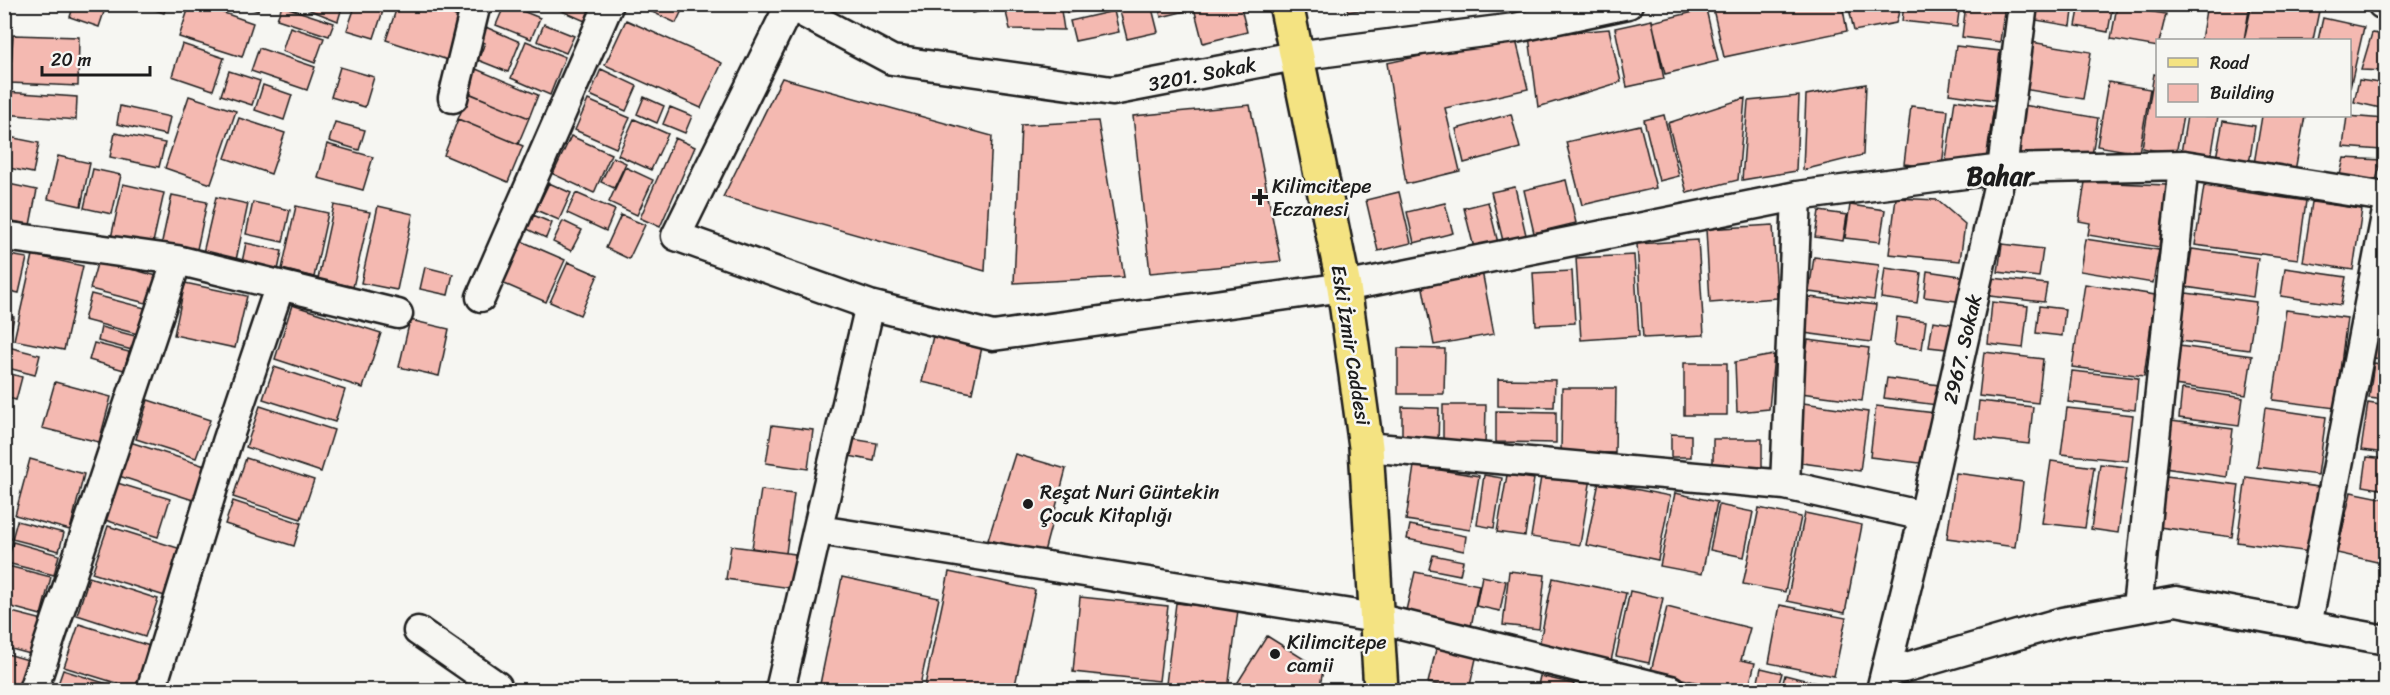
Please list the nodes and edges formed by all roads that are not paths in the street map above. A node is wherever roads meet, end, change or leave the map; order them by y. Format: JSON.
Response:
{"nodes":[{"id":1,"x":609,"y":4,"type":"edge"},
{"id":2,"x":1286,"y":4,"type":"edge"},
{"id":3,"x":1628,"y":4,"type":"edge"},
{"id":4,"x":2023,"y":4,"type":"edge"},
{"id":5,"x":788,"y":6,"type":"edge"},
{"id":6,"x":466,"y":10,"type":"edge"},
{"id":7,"x":1295,"y":56,"type":"junction"},
{"id":8,"x":453,"y":98,"type":"dead end"},
{"id":9,"x":2184,"y":165,"type":"junction"},
{"id":10,"x":2002,"y":168,"type":"junction"},
{"id":11,"x":1797,"y":196,"type":"junction"},
{"id":12,"x":2385,"y":197,"type":"edge"},
{"id":13,"x":2385,"y":216,"type":"edge"},
{"id":14,"x":4,"y":236,"type":"edge"},
{"id":15,"x":177,"y":260,"type":"junction"},
{"id":16,"x":279,"y":285,"type":"junction"},
{"id":17,"x":1344,"y":287,"type":"junction"},
{"id":18,"x":482,"y":297,"type":"dead end"},
{"id":19,"x":870,"y":305,"type":"junction"},
{"id":20,"x":398,"y":314,"type":"dead end"},
{"id":21,"x":1366,"y":447,"type":"junction"},
{"id":22,"x":1785,"y":485,"type":"junction"},
{"id":23,"x":1924,"y":516,"type":"junction"},
{"id":24,"x":819,"y":530,"type":"junction"},
{"id":25,"x":2138,"y":608,"type":"junction"},
{"id":26,"x":1376,"y":618,"type":"junction"},
{"id":27,"x":2307,"y":626,"type":"junction"},
{"id":28,"x":417,"y":631,"type":"dead end"},
{"id":29,"x":2385,"y":640,"type":"edge"},
{"id":30,"x":1883,"y":682,"type":"edge"},
{"id":31,"x":33,"y":690,"type":"edge"},
{"id":32,"x":151,"y":690,"type":"edge"},
{"id":33,"x":497,"y":690,"type":"edge"},
{"id":34,"x":780,"y":690,"type":"edge"},
{"id":35,"x":1380,"y":690,"type":"edge"},
{"id":36,"x":1671,"y":690,"type":"edge"}],
"edges":[{"from":1,"to":18,"type":"street"},
{"from":2,"to":7,"type":"main road","name":"Eski İzmir Caddesi"},
{"from":3,"to":7,"type":"street","name":"3201. Sokak"},
{"from":4,"to":10,"type":"street","name":"2967. Sokak"},
{"from":5,"to":7,"type":"street","name":"3201. Sokak"},
{"from":5,"to":19,"type":"street"},
{"from":6,"to":8,"type":"street"},
{"from":7,"to":17,"type":"main road","name":"Eski İzmir Caddesi"},
{"from":9,"to":10,"type":"street"},
{"from":9,"to":12,"type":"street"},
{"from":9,"to":25,"type":"street"},
{"from":10,"to":11,"type":"street"},
{"from":10,"to":23,"type":"street","name":"2967. Sokak"},
{"from":11,"to":17,"type":"street"},
{"from":11,"to":22,"type":"street"},
{"from":13,"to":27,"type":"street"},
{"from":14,"to":15,"type":"street"},
{"from":15,"to":16,"type":"street"},
{"from":15,"to":31,"type":"street"},
{"from":16,"to":20,"type":"street"},
{"from":16,"to":32,"type":"street"},
{"from":17,"to":19,"type":"street"},
{"from":17,"to":21,"type":"main road","name":"Eski İzmir Caddesi"},
{"from":19,"to":24,"type":"street"},
{"from":21,"to":22,"type":"street"},
{"from":21,"to":26,"type":"main road","name":"Eski İzmir Caddesi"},
{"from":22,"to":23,"type":"street"},
{"from":23,"to":30,"type":"street","name":"2967. Sokak"},
{"from":24,"to":26,"type":"street"},
{"from":24,"to":34,"type":"street"},
{"from":25,"to":27,"type":"street"},
{"from":25,"to":30,"type":"street"},
{"from":26,"to":35,"type":"main road","name":"Eski İzmir Caddesi"},
{"from":26,"to":36,"type":"street"},
{"from":27,"to":29,"type":"street"},
{"from":28,"to":33,"type":"street"}]}
